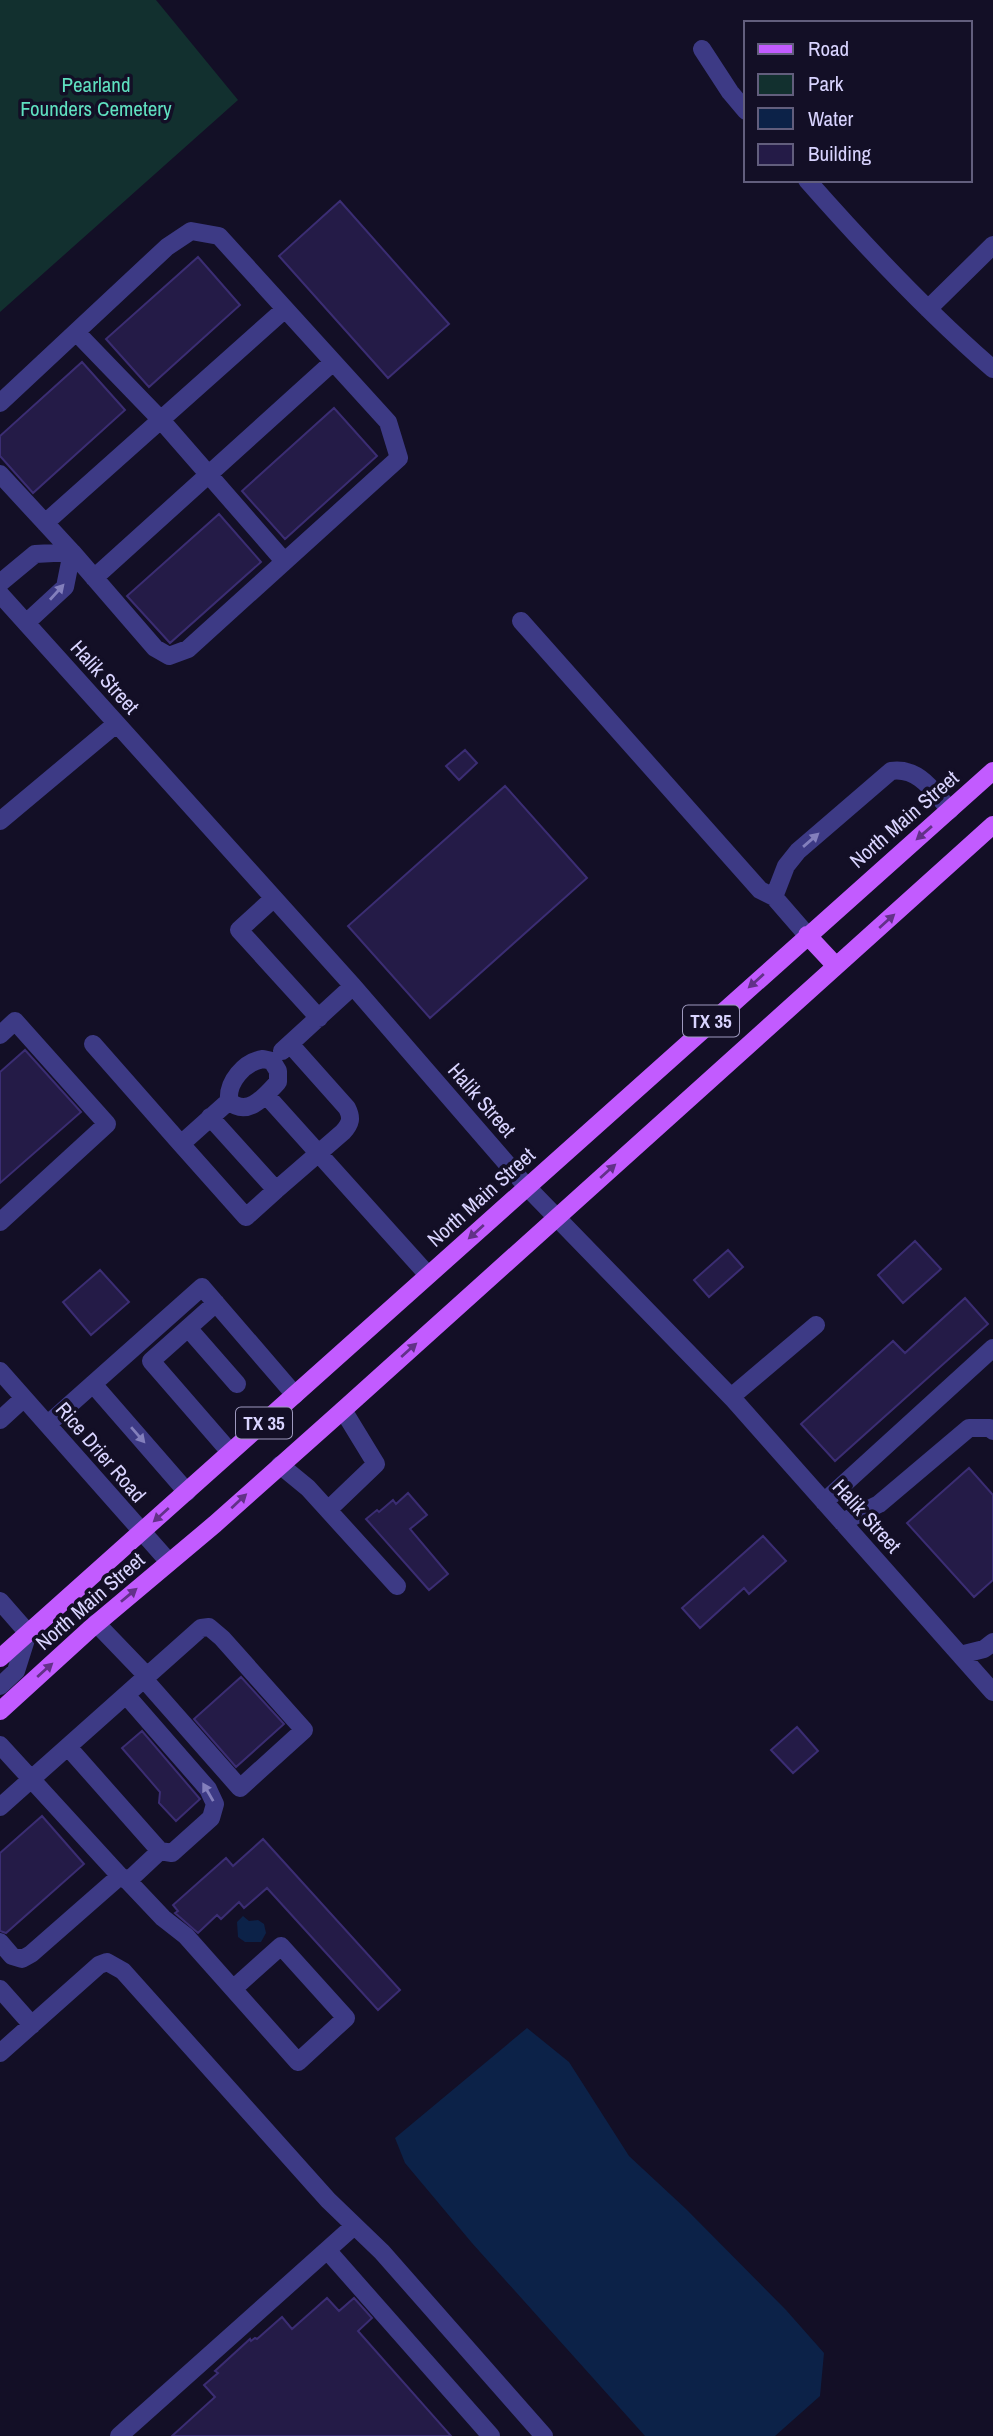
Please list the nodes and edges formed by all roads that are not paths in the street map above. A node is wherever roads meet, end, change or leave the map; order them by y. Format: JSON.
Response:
{"nodes":[{"id":1,"x":702,"y":49,"type":"dead end"},
{"id":2,"x":744,"y":109,"type":"edge"},
{"id":3,"x":809,"y":182,"type":"edge"},
{"id":4,"x":993,"y":245,"type":"edge"},
{"id":5,"x":285,"y":309,"type":"junction"},
{"id":6,"x":928,"y":309,"type":"junction"},
{"id":7,"x":76,"y":332,"type":"junction"},
{"id":8,"x":333,"y":362,"type":"junction"},
{"id":9,"x":993,"y":369,"type":"edge"},
{"id":10,"x":0,"y":402,"type":"edge"},
{"id":11,"x":160,"y":420,"type":"junction"},
{"id":12,"x":0,"y":474,"type":"edge"},
{"id":13,"x":209,"y":475,"type":"junction"},
{"id":14,"x":45,"y":523,"type":"junction"},
{"id":15,"x":72,"y":552,"type":"junction"},
{"id":16,"x":284,"y":561,"type":"junction"},
{"id":17,"x":94,"y":578,"type":"junction"},
{"id":18,"x":0,"y":583,"type":"edge"},
{"id":19,"x":0,"y":594,"type":"edge"},
{"id":20,"x":521,"y":621,"type":"dead end"},
{"id":21,"x":26,"y":623,"type":"junction"},
{"id":22,"x":116,"y":724,"type":"junction"},
{"id":23,"x":993,"y":771,"type":"edge"},
{"id":24,"x":950,"y":810,"type":"junction"},
{"id":25,"x":0,"y":821,"type":"edge"},
{"id":26,"x":993,"y":825,"type":"edge"},
{"id":27,"x":774,"y":897,"type":"junction"},
{"id":28,"x":274,"y":898,"type":"junction"},
{"id":29,"x":807,"y":935,"type":"junction"},
{"id":30,"x":836,"y":966,"type":"junction"},
{"id":31,"x":353,"y":986,"type":"junction"},
{"id":32,"x":319,"y":1018,"type":"junction"},
{"id":33,"x":0,"y":1035,"type":"edge"},
{"id":34,"x":93,"y":1044,"type":"dead end"},
{"id":35,"x":290,"y":1044,"type":"junction"},
{"id":36,"x":272,"y":1061,"type":"junction"},
{"id":37,"x":266,"y":1095,"type":"junction"},
{"id":38,"x":229,"y":1101,"type":"junction"},
{"id":39,"x":210,"y":1117,"type":"junction"},
{"id":40,"x":181,"y":1144,"type":"junction"},
{"id":41,"x":319,"y":1153,"type":"junction"},
{"id":42,"x":527,"y":1187,"type":"junction"},
{"id":43,"x":276,"y":1190,"type":"junction"},
{"id":44,"x":557,"y":1217,"type":"junction"},
{"id":45,"x":0,"y":1222,"type":"edge"},
{"id":46,"x":428,"y":1275,"type":"junction"},
{"id":47,"x":216,"y":1303,"type":"junction"},
{"id":48,"x":816,"y":1325,"type":"dead end"},
{"id":49,"x":188,"y":1328,"type":"junction"},
{"id":50,"x":993,"y":1348,"type":"edge"},
{"id":51,"x":0,"y":1371,"type":"edge"},
{"id":52,"x":93,"y":1384,"type":"junction"},
{"id":53,"x":237,"y":1384,"type":"dead end"},
{"id":54,"x":295,"y":1395,"type":"junction"},
{"id":55,"x":731,"y":1397,"type":"junction"},
{"id":56,"x":24,"y":1398,"type":"junction"},
{"id":57,"x":343,"y":1410,"type":"junction"},
{"id":58,"x":0,"y":1420,"type":"edge"},
{"id":59,"x":48,"y":1424,"type":"junction"},
{"id":60,"x":993,"y":1431,"type":"edge"},
{"id":61,"x":230,"y":1452,"type":"junction"},
{"id":62,"x":280,"y":1465,"type":"junction"},
{"id":63,"x":187,"y":1492,"type":"junction"},
{"id":64,"x":824,"y":1502,"type":"junction"},
{"id":65,"x":328,"y":1510,"type":"junction"},
{"id":66,"x":842,"y":1522,"type":"junction"},
{"id":67,"x":142,"y":1532,"type":"junction"},
{"id":68,"x":169,"y":1562,"type":"junction"},
{"id":69,"x":397,"y":1586,"type":"dead end"},
{"id":70,"x":0,"y":1601,"type":"edge"},
{"id":71,"x":96,"y":1623,"type":"junction"},
{"id":72,"x":28,"y":1633,"type":"junction"},
{"id":73,"x":993,"y":1642,"type":"edge"},
{"id":74,"x":960,"y":1655,"type":"junction"},
{"id":75,"x":0,"y":1658,"type":"edge"},
{"id":76,"x":145,"y":1678,"type":"junction"},
{"id":77,"x":0,"y":1686,"type":"edge"},
{"id":78,"x":993,"y":1692,"type":"edge"},
{"id":79,"x":126,"y":1695,"type":"junction"},
{"id":80,"x":0,"y":1711,"type":"edge"},
{"id":81,"x":0,"y":1745,"type":"edge"},
{"id":82,"x":68,"y":1747,"type":"junction"},
{"id":83,"x":33,"y":1778,"type":"junction"},
{"id":84,"x":0,"y":1807,"type":"edge"},
{"id":85,"x":160,"y":1851,"type":"junction"},
{"id":86,"x":124,"y":1879,"type":"junction"},
{"id":87,"x":0,"y":1942,"type":"edge"},
{"id":88,"x":233,"y":1989,"type":"junction"},
{"id":89,"x":0,"y":1990,"type":"edge"},
{"id":90,"x":32,"y":2025,"type":"junction"},
{"id":91,"x":0,"y":2053,"type":"edge"},
{"id":92,"x":354,"y":2226,"type":"junction"},
{"id":93,"x":327,"y":2250,"type":"junction"},
{"id":94,"x":119,"y":2436,"type":"edge"},
{"id":95,"x":492,"y":2436,"type":"edge"},
{"id":96,"x":544,"y":2436,"type":"edge"}],
"edges":[{"from":1,"to":2,"type":"street"},
{"from":3,"to":6,"type":"street"},
{"from":4,"to":6,"type":"street"},
{"from":5,"to":7,"type":"street"},
{"from":5,"to":8,"type":"street"},
{"from":5,"to":11,"type":"street"},
{"from":6,"to":9,"type":"street"},
{"from":7,"to":10,"type":"street"},
{"from":7,"to":11,"type":"street"},
{"from":8,"to":13,"type":"street"},
{"from":8,"to":16,"type":"street"},
{"from":11,"to":13,"type":"street"},
{"from":11,"to":14,"type":"street"},
{"from":12,"to":14,"type":"street"},
{"from":13,"to":16,"type":"street"},
{"from":13,"to":17,"type":"street"},
{"from":14,"to":15,"type":"street"},
{"from":15,"to":17,"type":"street"},
{"from":15,"to":18,"type":"street"},
{"from":21,"to":15,"type":"street","one_way":true},
{"from":16,"to":17,"type":"street"},
{"from":19,"to":21,"type":"street","name":"Halik Street"},
{"from":20,"to":27,"type":"street"},
{"from":21,"to":22,"type":"street","name":"Halik Street"},
{"from":22,"to":25,"type":"street"},
{"from":22,"to":28,"type":"street","name":"Halik Street"},
{"from":23,"to":24,"type":"main road","name":"North Main Street","number":"TX 35"},
{"from":27,"to":24,"type":"street","one_way":true},
{"from":24,"to":29,"type":"main road","name":"North Main Street","number":"TX 35","one_way":true},
{"from":30,"to":26,"type":"main road","name":"North Main Street","number":"TX 35","one_way":true},
{"from":27,"to":29,"type":"street"},
{"from":28,"to":31,"type":"street","name":"Halik Street"},
{"from":28,"to":32,"type":"street"},
{"from":29,"to":30,"type":"main road"},
{"from":29,"to":42,"type":"main road","name":"North Main Street","number":"TX 35","one_way":true},
{"from":44,"to":30,"type":"main road","name":"North Main Street","number":"TX 35","one_way":true},
{"from":31,"to":32,"type":"street"},
{"from":31,"to":42,"type":"street","name":"Halik Street"},
{"from":32,"to":35,"type":"street"},
{"from":33,"to":45,"type":"street"},
{"from":34,"to":40,"type":"street"},
{"from":35,"to":36,"type":"street"},
{"from":35,"to":41,"type":"street"},
{"from":36,"to":37,"type":"street"},
{"from":36,"to":38,"type":"street"},
{"from":37,"to":38,"type":"street"},
{"from":37,"to":41,"type":"street"},
{"from":38,"to":39,"type":"street"},
{"from":39,"to":40,"type":"street"},
{"from":39,"to":43,"type":"street"},
{"from":40,"to":43,"type":"street"},
{"from":41,"to":43,"type":"street"},
{"from":41,"to":46,"type":"street"},
{"from":42,"to":44,"type":"street","name":"Halik Street"},
{"from":42,"to":46,"type":"main road","name":"North Main Street","number":"TX 35","one_way":true},
{"from":44,"to":55,"type":"street","name":"Halik Street"},
{"from":57,"to":44,"type":"main road","name":"North Main Street","number":"TX 35","one_way":true},
{"from":46,"to":54,"type":"main road","name":"North Main Street","number":"TX 35"},
{"from":47,"to":49,"type":"street"},
{"from":47,"to":52,"type":"street"},
{"from":47,"to":54,"type":"street"},
{"from":48,"to":55,"type":"street"},
{"from":49,"to":53,"type":"street"},
{"from":49,"to":61,"type":"street"},
{"from":50,"to":64,"type":"street"},
{"from":51,"to":56,"type":"street","name":"Rice Drier Road"},
{"from":52,"to":59,"type":"street"},
{"from":52,"to":63,"type":"street","one_way":true},
{"from":54,"to":61,"type":"main road","name":"North Main Street","number":"TX 35"},
{"from":55,"to":64,"type":"street","name":"Halik Street"},
{"from":56,"to":58,"type":"street"},
{"from":56,"to":59,"type":"street","name":"Rice Drier Road"},
{"from":57,"to":62,"type":"main road","name":"North Main Street","number":"TX 35"},
{"from":57,"to":65,"type":"street"},
{"from":59,"to":67,"type":"street","name":"Rice Drier Road"},
{"from":60,"to":66,"type":"street"},
{"from":61,"to":63,"type":"main road","name":"North Main Street","number":"TX 35"},
{"from":62,"to":65,"type":"street"},
{"from":68,"to":62,"type":"main road","name":"North Main Street","number":"TX 35","one_way":true},
{"from":63,"to":67,"type":"main road","name":"North Main Street","number":"TX 35","one_way":true},
{"from":64,"to":66,"type":"street","name":"Halik Street"},
{"from":65,"to":69,"type":"street"},
{"from":66,"to":74,"type":"street","name":"Halik Street"},
{"from":67,"to":68,"type":"street","name":"Rice Drier Road"},
{"from":67,"to":72,"type":"main road","name":"North Main Street","number":"TX 35"},
{"from":71,"to":68,"type":"main road","name":"North Main Street","number":"TX 35","one_way":true},
{"from":70,"to":72,"type":"street"},
{"from":71,"to":76,"type":"street"},
{"from":80,"to":71,"type":"main road","name":"North Main Street","number":"TX 35","one_way":true},
{"from":72,"to":75,"type":"main road","name":"North Main Street","number":"TX 35"},
{"from":72,"to":77,"type":"street"},
{"from":73,"to":74,"type":"street"},
{"from":74,"to":78,"type":"street","name":"Halik Street"},
{"from":76,"to":76,"type":"street"},
{"from":76,"to":79,"type":"street"},
{"from":79,"to":82,"type":"street"},
{"from":85,"to":79,"type":"street","one_way":true},
{"from":81,"to":83,"type":"street"},
{"from":82,"to":83,"type":"street"},
{"from":82,"to":85,"type":"street"},
{"from":83,"to":84,"type":"street"},
{"from":83,"to":86,"type":"street"},
{"from":85,"to":86,"type":"street"},
{"from":86,"to":87,"type":"street"},
{"from":86,"to":88,"type":"street"},
{"from":88,"to":88,"type":"street"},
{"from":89,"to":90,"type":"street"},
{"from":90,"to":91,"type":"street"},
{"from":90,"to":92,"type":"street"},
{"from":92,"to":93,"type":"street"},
{"from":92,"to":96,"type":"street"},
{"from":93,"to":94,"type":"street"},
{"from":93,"to":95,"type":"street"}]}
